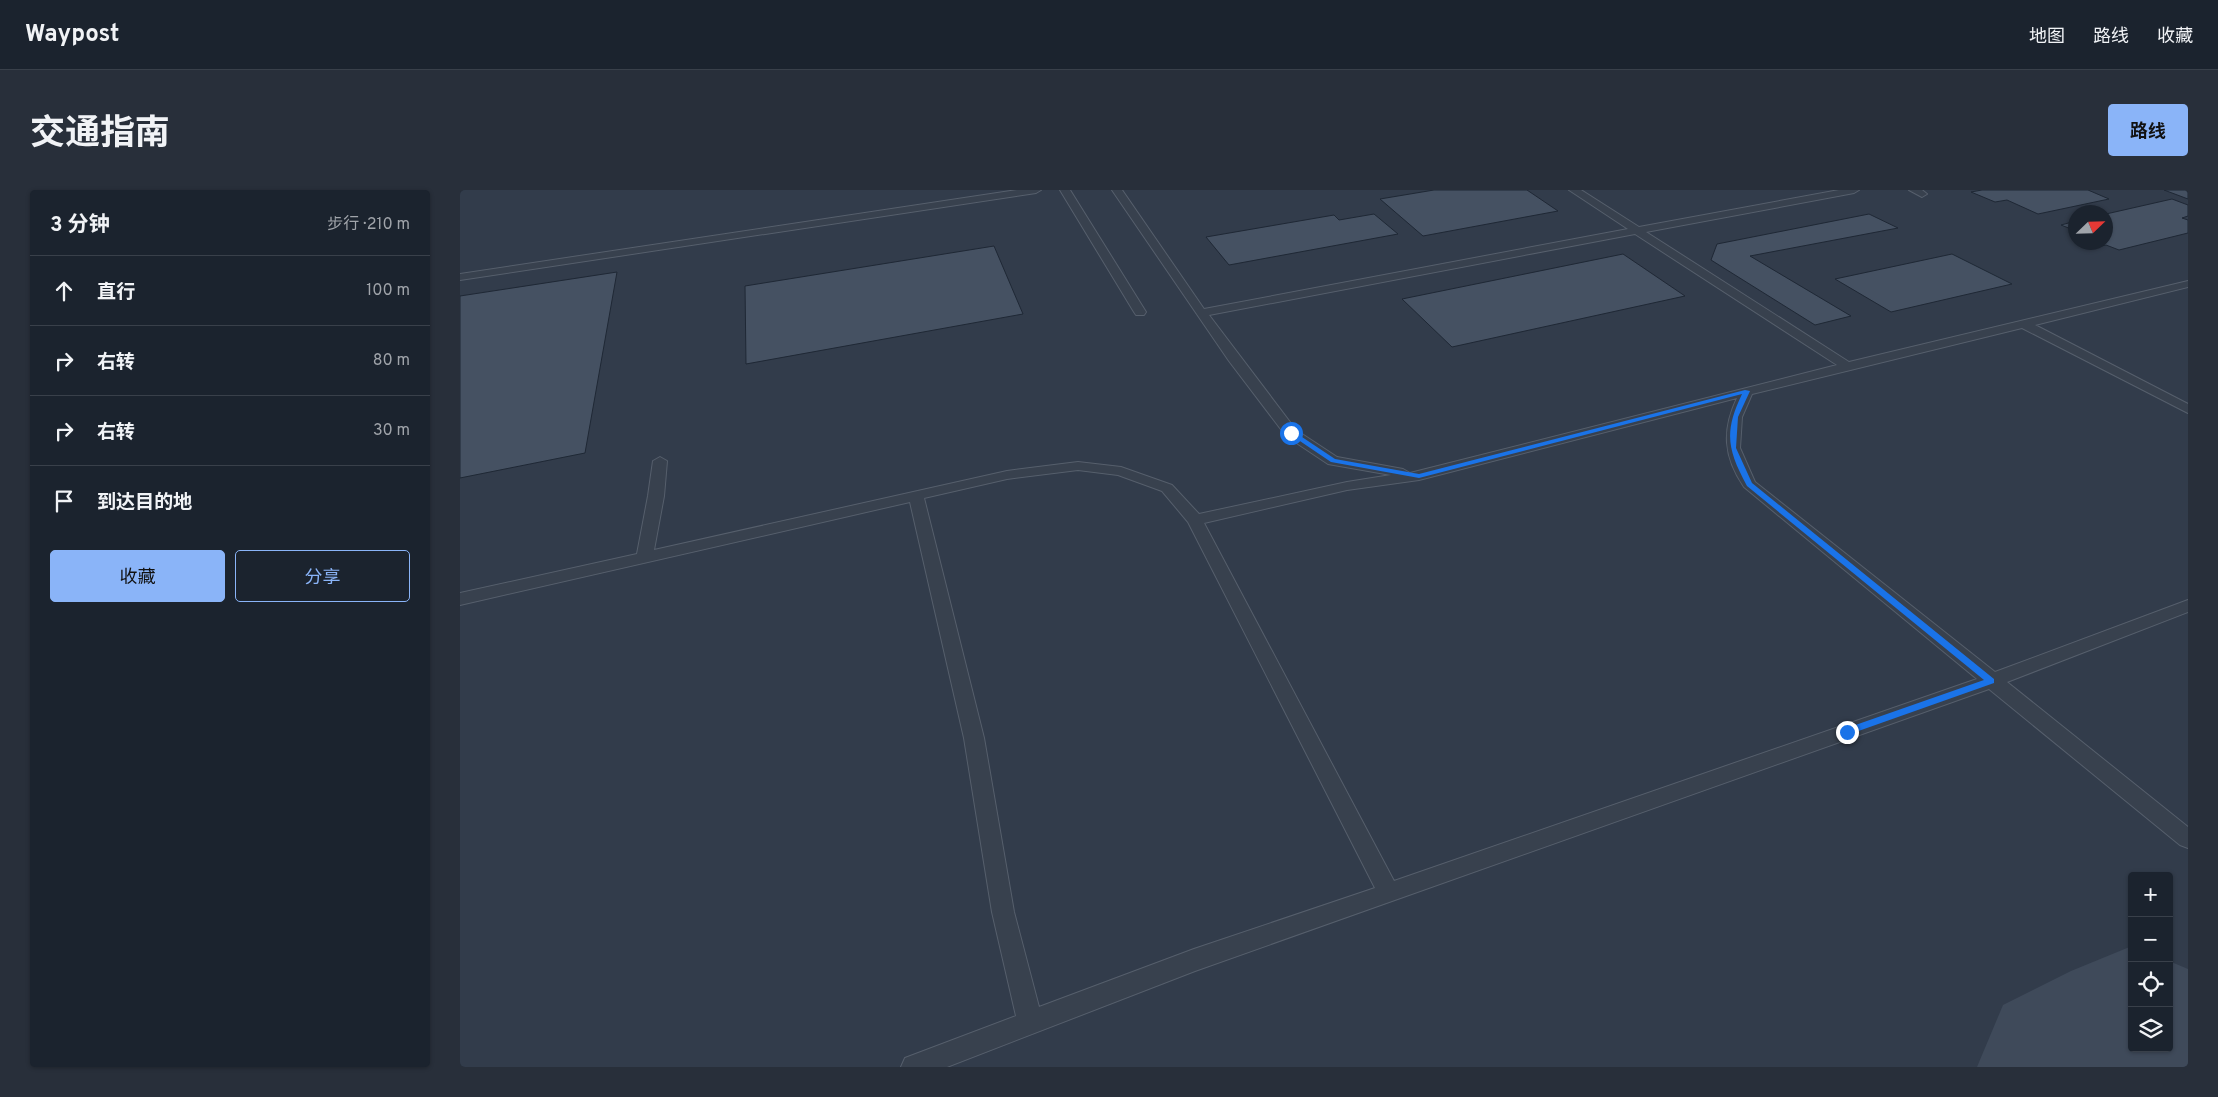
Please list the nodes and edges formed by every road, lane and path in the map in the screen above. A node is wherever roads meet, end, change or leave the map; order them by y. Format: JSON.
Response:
{"nodes":[{"id":1,"x":1036,"y":190,"type":"edge"},
{"id":2,"x":1065,"y":190,"type":"edge"},
{"id":3,"x":1117,"y":190,"type":"edge"},
{"id":4,"x":1574,"y":190,"type":"edge"},
{"id":5,"x":1854,"y":190,"type":"edge"},
{"id":6,"x":1636,"y":230,"type":"junction"},
{"id":7,"x":460,"y":277,"type":"edge"},
{"id":8,"x":2188,"y":284,"type":"edge"},
{"id":9,"x":1140,"y":312,"type":"dead end"},
{"id":10,"x":1201,"y":313,"type":"junction"},
{"id":11,"x":2026,"y":325,"type":"junction"},
{"id":12,"x":1848,"y":367,"type":"junction"},
{"id":13,"x":1747,"y":391,"type":"junction"},
{"id":14,"x":2188,"y":409,"type":"edge"},
{"id":15,"x":660,"y":461,"type":"dead end"},
{"id":16,"x":1419,"y":476,"type":"junction"},
{"id":17,"x":916,"y":496,"type":"junction"},
{"id":18,"x":1195,"y":520,"type":"junction"},
{"id":19,"x":644,"y":558,"type":"junction"},
{"id":20,"x":460,"y":599,"type":"edge"},
{"id":21,"x":2188,"y":606,"type":"edge"},
{"id":22,"x":1991,"y":681,"type":"junction"},
{"id":23,"x":2188,"y":840,"type":"edge"},
{"id":24,"x":1389,"y":893,"type":"junction"},
{"id":25,"x":1030,"y":1022,"type":"junction"},
{"id":26,"x":914,"y":1067,"type":"edge"}],
"edges":[{"from":1,"to":7,"type":"lane"},
{"from":2,"to":9,"type":"lane"},
{"from":3,"to":10,"type":"lane"},
{"from":4,"to":6,"type":"lane"},
{"from":5,"to":6,"type":"lane"},
{"from":6,"to":10,"type":"lane"},
{"from":6,"to":12,"type":"lane"},
{"from":8,"to":11,"type":"lane"},
{"from":10,"to":16,"type":"lane"},
{"from":11,"to":12,"type":"lane"},
{"from":11,"to":14,"type":"lane"},
{"from":12,"to":13,"type":"lane"},
{"from":13,"to":16,"type":"lane"},
{"from":13,"to":22,"type":"lane"},
{"from":15,"to":19,"type":"lane"},
{"from":16,"to":18,"type":"lane"},
{"from":17,"to":18,"type":"lane"},
{"from":17,"to":19,"type":"lane"},
{"from":17,"to":25,"type":"lane"},
{"from":18,"to":24,"type":"lane"},
{"from":19,"to":20,"type":"lane"},
{"from":21,"to":22,"type":"lane"},
{"from":22,"to":23,"type":"lane"},
{"from":22,"to":24,"type":"lane"},
{"from":24,"to":25,"type":"lane"},
{"from":25,"to":26,"type":"lane"}]}
